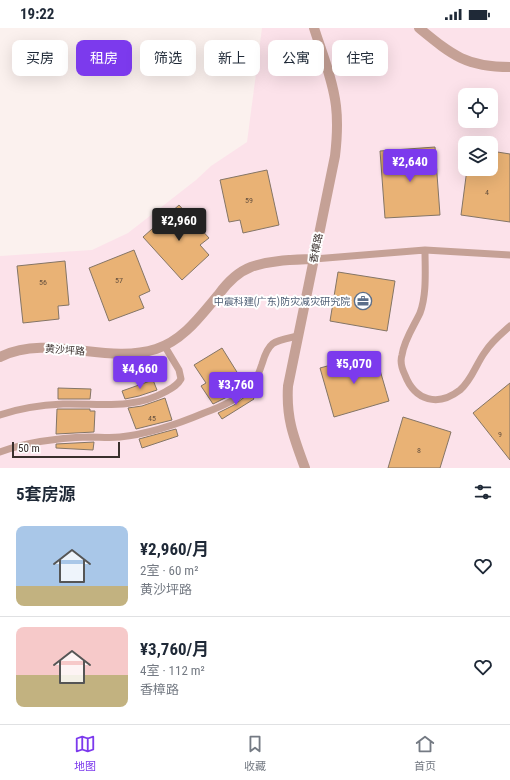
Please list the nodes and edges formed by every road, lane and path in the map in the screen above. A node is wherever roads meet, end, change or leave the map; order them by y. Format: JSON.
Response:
{"nodes":[{"id":1,"x":314,"y":28,"type":"edge"},
{"id":2,"x":419,"y":28,"type":"edge"},
{"id":3,"x":510,"y":67,"type":"edge"},
{"id":4,"x":425,"y":250,"type":"junction"},
{"id":5,"x":510,"y":255,"type":"edge"},
{"id":6,"x":314,"y":259,"type":"junction"},
{"id":7,"x":510,"y":326,"type":"edge"},
{"id":8,"x":298,"y":336,"type":"junction"},
{"id":9,"x":164,"y":345,"type":"junction"},
{"id":10,"x":0,"y":357,"type":"edge"},
{"id":11,"x":0,"y":415,"type":"edge"},
{"id":12,"x":0,"y":452,"type":"edge"},
{"id":13,"x":305,"y":468,"type":"edge"}],
"edges":[{"from":1,"to":6,"type":"street","name":"香樟路"},
{"from":2,"to":3,"type":"street"},
{"from":4,"to":5,"type":"lane"},
{"from":4,"to":6,"type":"lane"},
{"from":4,"to":7,"type":"lane"},
{"from":6,"to":8,"type":"street","name":"香樟路"},
{"from":6,"to":9,"type":"street","name":"黄沙坪路"},
{"from":8,"to":12,"type":"lane"},
{"from":8,"to":13,"type":"street","name":"香樟路"},
{"from":9,"to":10,"type":"street","name":"黄沙坪路"},
{"from":9,"to":11,"type":"lane"}]}
